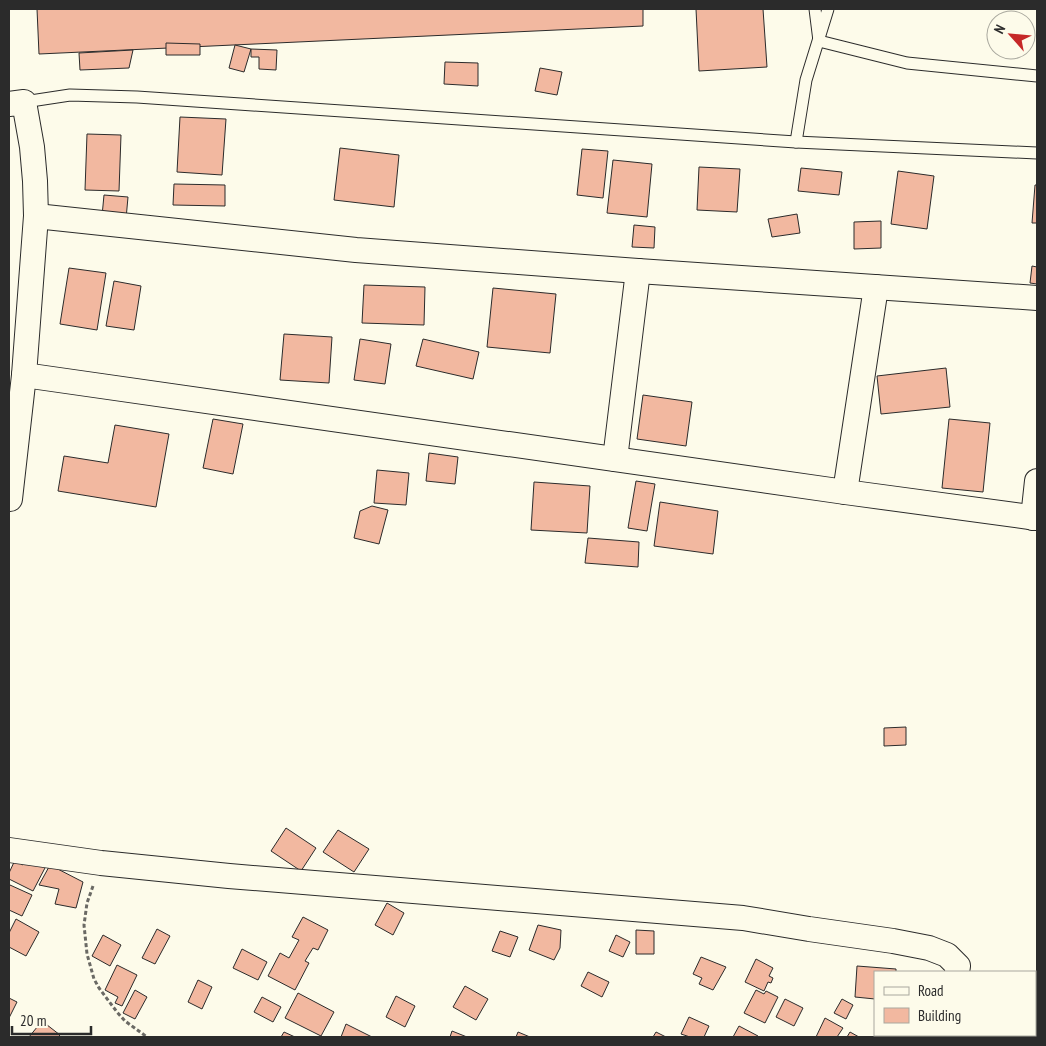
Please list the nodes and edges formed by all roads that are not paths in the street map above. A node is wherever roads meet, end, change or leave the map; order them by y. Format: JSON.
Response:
{"nodes":[{"id":1,"x":815,"y":9,"type":"edge"},
{"id":2,"x":828,"y":9,"type":"edge"},
{"id":3,"x":819,"y":41,"type":"junction"},
{"id":4,"x":1037,"y":76,"type":"edge"},
{"id":5,"x":16,"y":103,"type":"edge"},
{"id":6,"x":796,"y":142,"type":"junction"},
{"id":7,"x":1037,"y":152,"type":"edge"},
{"id":8,"x":36,"y":216,"type":"junction"},
{"id":9,"x":638,"y":271,"type":"junction"},
{"id":10,"x":876,"y":288,"type":"junction"},
{"id":11,"x":1037,"y":298,"type":"edge"},
{"id":12,"x":24,"y":375,"type":"junction"},
{"id":13,"x":615,"y":459,"type":"junction"},
{"id":14,"x":1037,"y":481,"type":"edge"},
{"id":15,"x":845,"y":492,"type":"junction"},
{"id":16,"x":10,"y":499,"type":"dead end"},
{"id":17,"x":1035,"y":518,"type":"edge"},
{"id":18,"x":9,"y":850,"type":"edge"},
{"id":19,"x":957,"y":971,"type":"edge"}],
"edges":[{"from":1,"to":3,"type":"lane"},
{"from":2,"to":3,"type":"lane"},
{"from":3,"to":4,"type":"lane"},
{"from":3,"to":6,"type":"lane"},
{"from":5,"to":6,"type":"lane"},
{"from":5,"to":8,"type":"street"},
{"from":6,"to":7,"type":"lane"},
{"from":8,"to":9,"type":"street"},
{"from":8,"to":12,"type":"street"},
{"from":9,"to":10,"type":"street"},
{"from":9,"to":13,"type":"street"},
{"from":10,"to":11,"type":"street"},
{"from":10,"to":15,"type":"street"},
{"from":12,"to":13,"type":"street"},
{"from":12,"to":16,"type":"street"},
{"from":13,"to":15,"type":"street"},
{"from":14,"to":17,"type":"street"},
{"from":15,"to":17,"type":"street"},
{"from":18,"to":19,"type":"street"}]}
